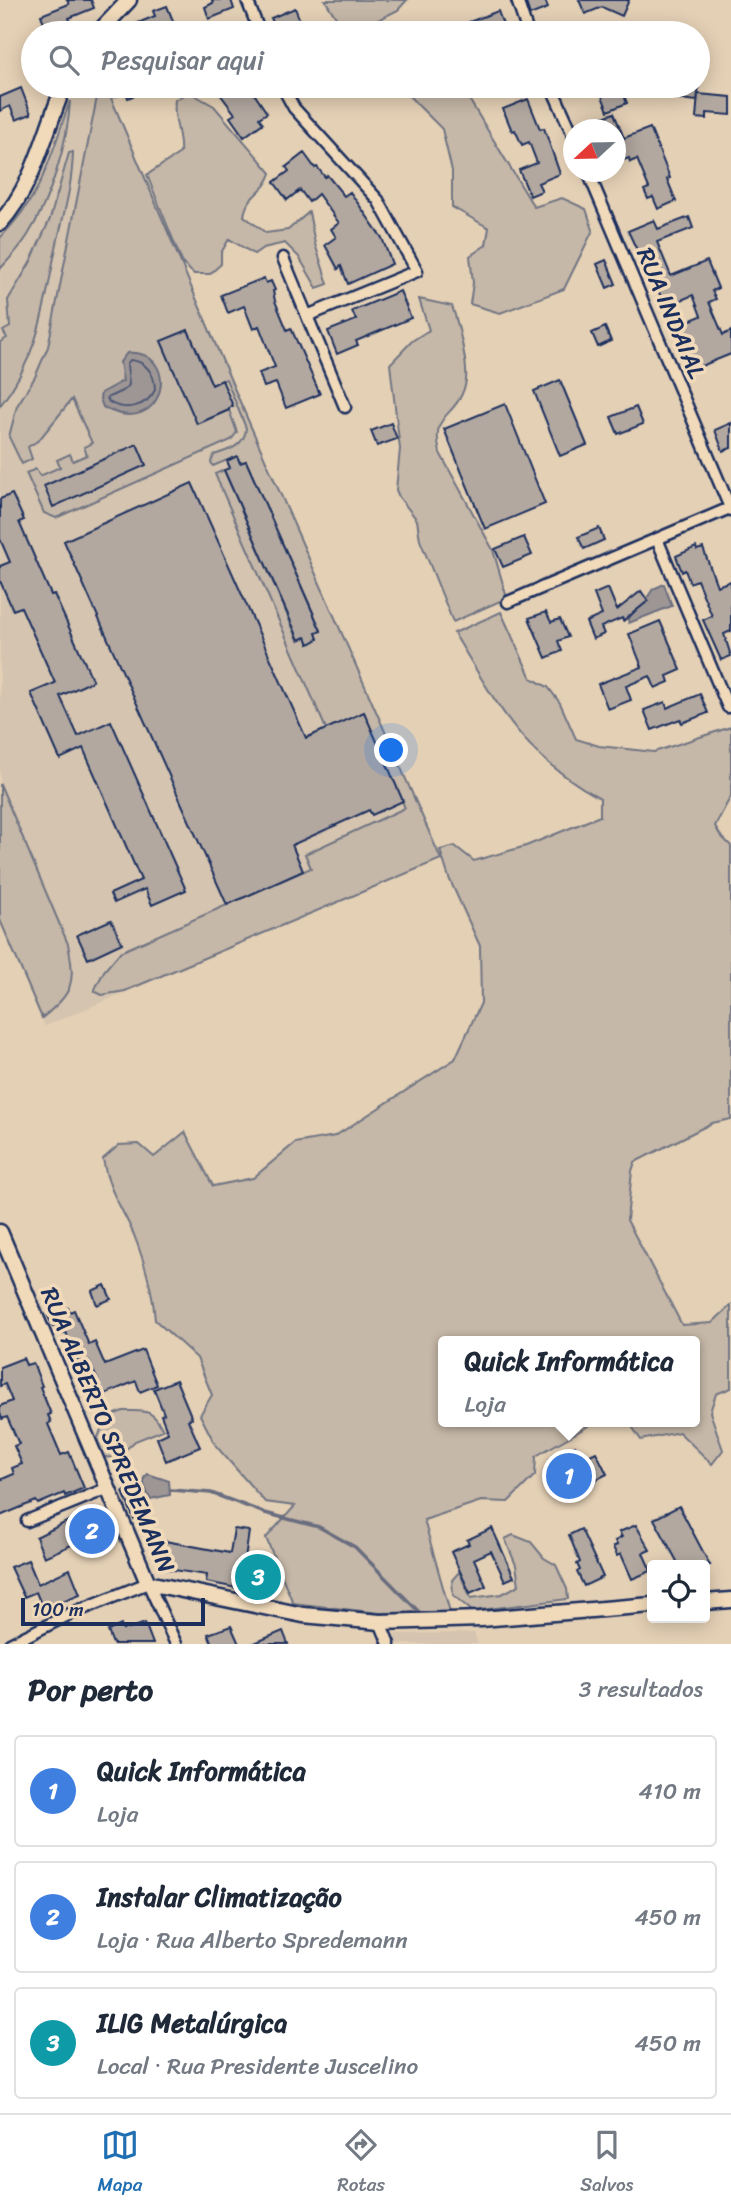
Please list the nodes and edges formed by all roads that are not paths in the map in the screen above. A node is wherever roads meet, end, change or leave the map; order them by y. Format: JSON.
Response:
{"nodes":[{"id":1,"x":129,"y":0,"type":"edge"},
{"id":2,"x":247,"y":0,"type":"edge"},
{"id":3,"x":517,"y":0,"type":"edge"},
{"id":4,"x":109,"y":21,"type":"edge"},
{"id":5,"x":255,"y":21,"type":"edge"},
{"id":6,"x":524,"y":21,"type":"edge"},
{"id":7,"x":60,"y":98,"type":"edge"},
{"id":8,"x":289,"y":98,"type":"edge"},
{"id":9,"x":556,"y":98,"type":"edge"},
{"id":10,"x":565,"y":119,"type":"edge"},
{"id":11,"x":593,"y":182,"type":"edge"},
{"id":12,"x":0,"y":223,"type":"edge"},
{"id":13,"x":283,"y":258,"type":"dead end"},
{"id":14,"x":307,"y":316,"type":"junction"},
{"id":15,"x":345,"y":407,"type":"dead end"},
{"id":16,"x":731,"y":509,"type":"edge"},
{"id":17,"x":657,"y":539,"type":"junction"},
{"id":18,"x":508,"y":602,"type":"dead end"},
{"id":19,"x":728,"y":707,"type":"dead end"},
{"id":20,"x":0,"y":1232,"type":"edge"},
{"id":21,"x":106,"y":1489,"type":"junction"},
{"id":22,"x":27,"y":1521,"type":"dead end"},
{"id":23,"x":148,"y":1583,"type":"junction"},
{"id":24,"x":731,"y":1600,"type":"edge"},
{"id":25,"x":710,"y":1602,"type":"edge"},
{"id":26,"x":647,"y":1605,"type":"edge"},
{"id":27,"x":380,"y":1622,"type":"junction"},
{"id":28,"x":10,"y":1644,"type":"edge"},
{"id":29,"x":176,"y":1644,"type":"edge"},
{"id":30,"x":389,"y":1644,"type":"edge"}],
"edges":[{"from":1,"to":4,"type":"street"},
{"from":2,"to":5,"type":"street"},
{"from":3,"to":6,"type":"street"},
{"from":7,"to":12,"type":"street"},
{"from":8,"to":14,"type":"street"},
{"from":9,"to":10,"type":"street"},
{"from":11,"to":16,"type":"street","name":"RUA INDAIAL"},
{"from":13,"to":14,"type":"street"},
{"from":14,"to":15,"type":"street"},
{"from":16,"to":17,"type":"street"},
{"from":17,"to":18,"type":"street"},
{"from":17,"to":19,"type":"street"},
{"from":20,"to":21,"type":"street","name":"RUA ALBERTO SPREDEMANN"},
{"from":21,"to":22,"type":"street"},
{"from":21,"to":23,"type":"street","name":"RUA ALBERTO SPREDEMANN"},
{"from":23,"to":27,"type":"street"},
{"from":23,"to":28,"type":"street"},
{"from":23,"to":29,"type":"street","name":"RUA ALBERTO SPREDEMANN"},
{"from":24,"to":25,"type":"street"},
{"from":26,"to":27,"type":"street"},
{"from":27,"to":30,"type":"street"}]}
